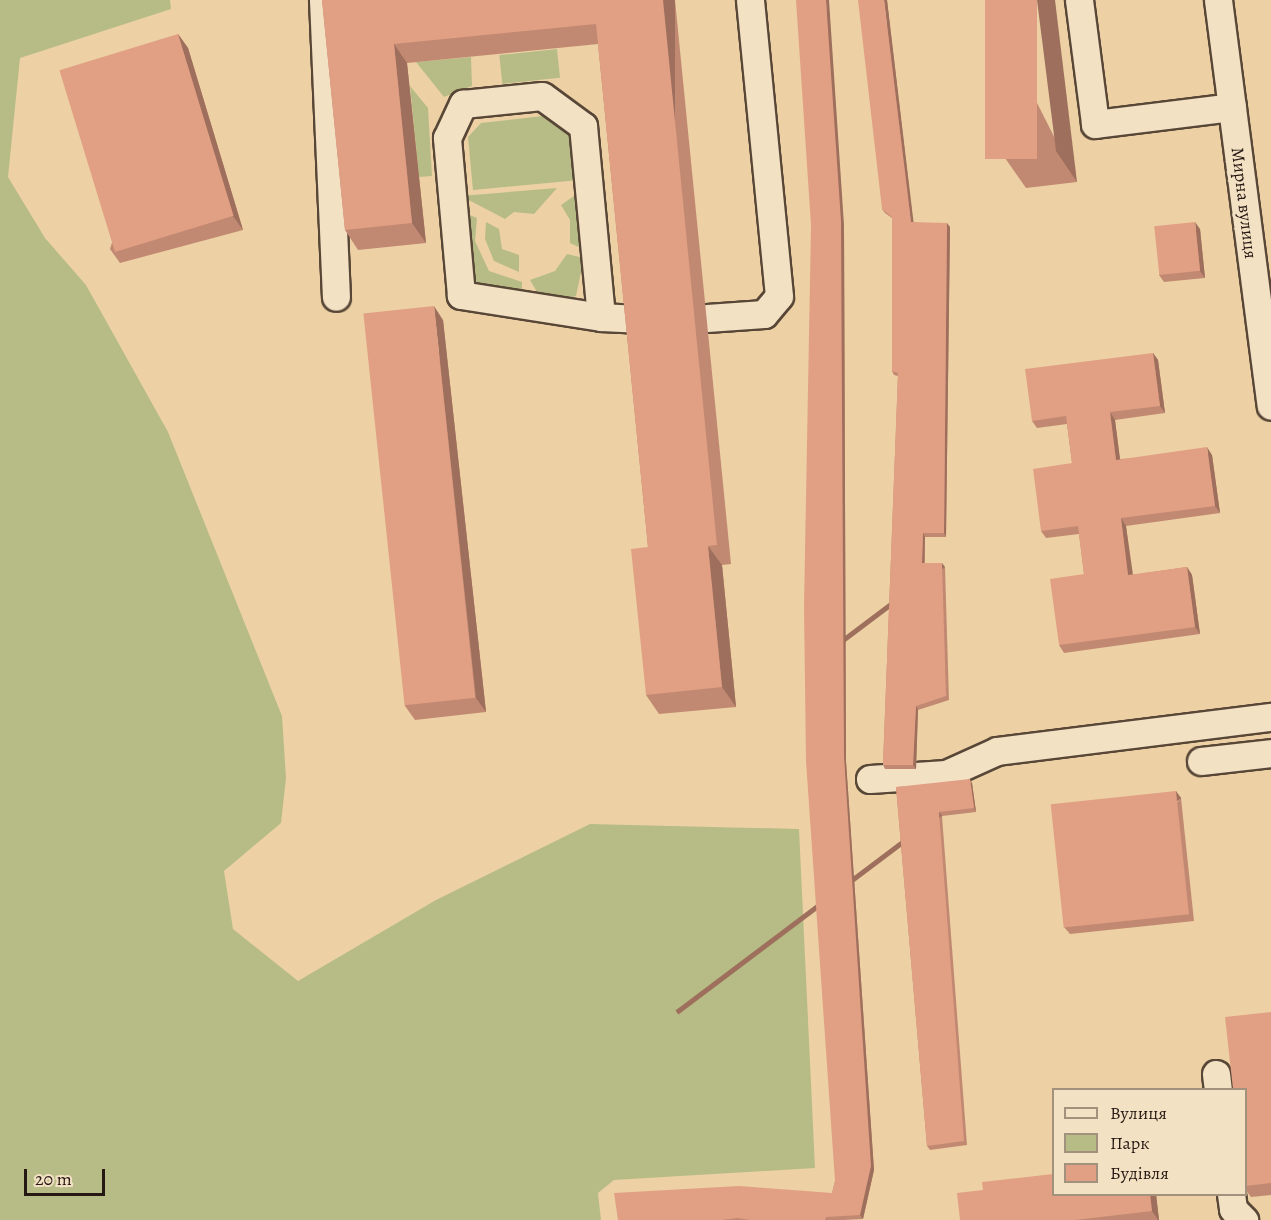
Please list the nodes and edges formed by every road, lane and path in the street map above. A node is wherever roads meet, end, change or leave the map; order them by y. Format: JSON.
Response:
{"nodes":[{"id":1,"x":323,"y":0,"type":"edge"},
{"id":2,"x":750,"y":0,"type":"edge"},
{"id":3,"x":1079,"y":0,"type":"edge"},
{"id":4,"x":1218,"y":0,"type":"edge"},
{"id":5,"x":1232,"y":107,"type":"junction"},
{"id":6,"x":336,"y":297,"type":"dead end"},
{"id":7,"x":1265,"y":308,"type":"edge"},
{"id":8,"x":601,"y":317,"type":"junction"},
{"id":9,"x":707,"y":318,"type":"dead end"},
{"id":10,"x":637,"y":319,"type":"edge"},
{"id":11,"x":1271,"y":406,"type":"edge"},
{"id":12,"x":1271,"y":717,"type":"edge"},
{"id":13,"x":1271,"y":753,"type":"edge"},
{"id":14,"x":1201,"y":761,"type":"dead end"},
{"id":15,"x":870,"y":779,"type":"dead end"},
{"id":16,"x":1231,"y":1196,"type":"edge"},
{"id":17,"x":1244,"y":1220,"type":"edge"}],
"edges":[{"from":1,"to":6,"type":"street"},
{"from":2,"to":9,"type":"street"},
{"from":3,"to":5,"type":"street"},
{"from":4,"to":5,"type":"street","name":"Мирна вулиця"},
{"from":5,"to":7,"type":"street","name":"Мирна вулиця"},
{"from":7,"to":11,"type":"street","name":"Мирна вулиця"},
{"from":8,"to":8,"type":"street"},
{"from":8,"to":10,"type":"street"},
{"from":12,"to":15,"type":"street"},
{"from":13,"to":14,"type":"street"},
{"from":16,"to":17,"type":"street"}]}
